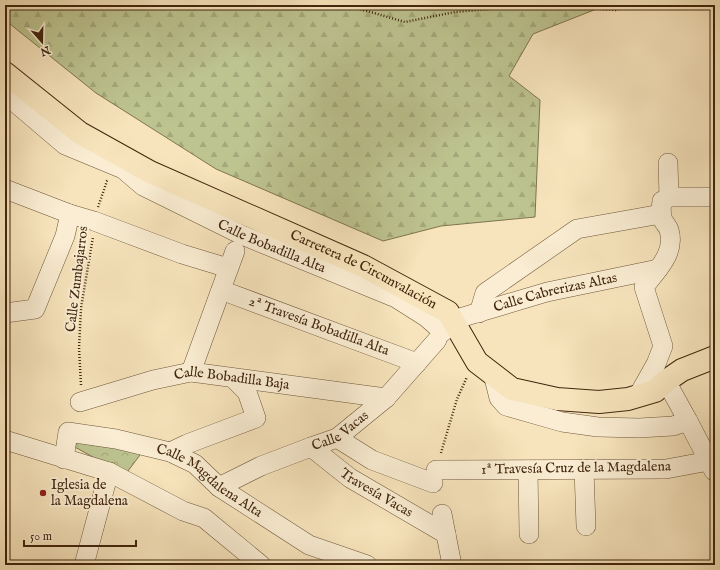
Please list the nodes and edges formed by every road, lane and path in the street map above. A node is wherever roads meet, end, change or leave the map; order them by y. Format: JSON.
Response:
{"nodes":[{"id":1,"x":346,"y":5,"type":"edge"},
{"id":2,"x":610,"y":5,"type":"edge"},
{"id":3,"x":627,"y":5,"type":"edge"},
{"id":4,"x":610,"y":10,"type":"junction"},
{"id":5,"x":5,"y":73,"type":"edge"},
{"id":6,"x":5,"y":94,"type":"edge"},
{"id":7,"x":668,"y":163,"type":"dead end"},
{"id":8,"x":123,"y":169,"type":"junction"},
{"id":9,"x":5,"y":188,"type":"edge"},
{"id":10,"x":715,"y":197,"type":"edge"},
{"id":11,"x":665,"y":206,"type":"junction"},
{"id":12,"x":70,"y":214,"type":"junction"},
{"id":13,"x":94,"y":221,"type":"junction"},
{"id":14,"x":658,"y":269,"type":"junction"},
{"id":15,"x":221,"y":290,"type":"junction"},
{"id":16,"x":5,"y":313,"type":"edge"},
{"id":17,"x":479,"y":313,"type":"junction"},
{"id":18,"x":444,"y":331,"type":"junction"},
{"id":19,"x":715,"y":357,"type":"edge"},
{"id":20,"x":418,"y":363,"type":"junction"},
{"id":21,"x":485,"y":368,"type":"junction"},
{"id":22,"x":191,"y":372,"type":"junction"},
{"id":23,"x":233,"y":378,"type":"junction"},
{"id":24,"x":666,"y":381,"type":"junction"},
{"id":25,"x":638,"y":396,"type":"junction"},
{"id":26,"x":386,"y":398,"type":"junction"},
{"id":27,"x":456,"y":399,"type":"dead end"},
{"id":28,"x":80,"y":402,"type":"joint"},
{"id":29,"x":688,"y":421,"type":"junction"},
{"id":30,"x":337,"y":438,"type":"junction"},
{"id":31,"x":5,"y":440,"type":"edge"},
{"id":32,"x":311,"y":447,"type":"junction"},
{"id":33,"x":170,"y":452,"type":"junction"},
{"id":34,"x":64,"y":459,"type":"junction"},
{"id":35,"x":713,"y":463,"type":"edge"},
{"id":36,"x":584,"y":469,"type":"junction"},
{"id":37,"x":528,"y":470,"type":"junction"},
{"id":38,"x":109,"y":472,"type":"junction"},
{"id":39,"x":435,"y":477,"type":"joint"},
{"id":40,"x":219,"y":487,"type":"junction"},
{"id":41,"x":442,"y":514,"type":"dead end"},
{"id":42,"x":586,"y":526,"type":"dead end"},
{"id":43,"x":446,"y":534,"type":"junction"},
{"id":44,"x":529,"y":534,"type":"dead end"},
{"id":45,"x":84,"y":565,"type":"edge"},
{"id":46,"x":261,"y":565,"type":"edge"},
{"id":47,"x":367,"y":565,"type":"edge"},
{"id":48,"x":452,"y":565,"type":"edge"}],
"edges":[{"from":1,"to":4,"type":"path"},
{"from":2,"to":4,"type":"path"},
{"from":3,"to":4,"type":"path"},
{"from":5,"to":18,"type":"main road","name":"Carretera de Circunvalación"},
{"from":6,"to":8,"type":"street","name":"Calle Bobadilla Alta"},
{"from":7,"to":11,"type":"street"},
{"from":8,"to":13,"type":"path","name":"Calle Zumbajarros"},
{"from":8,"to":18,"type":"street","name":"Calle Bobadilla Alta"},
{"from":9,"to":12,"type":"street"},
{"from":10,"to":11,"type":"street"},
{"from":11,"to":14,"type":"street"},
{"from":11,"to":17,"type":"street"},
{"from":12,"to":13,"type":"street"},
{"from":12,"to":16,"type":"street"},
{"from":13,"to":15,"type":"street"},
{"from":13,"to":28,"type":"path","name":"Calle Zumbajarros"},
{"from":14,"to":17,"type":"street","name":"Calle Cabrerizas Altas"},
{"from":14,"to":25,"type":"street"},
{"from":15,"to":20,"type":"street","name":"2ª Travesía Bobadilla Alta"},
{"from":15,"to":22,"type":"street"},
{"from":17,"to":18,"type":"street","name":"Calle Cabrerizas Altas"},
{"from":18,"to":20,"type":"street","name":"Calle Vacas"},
{"from":18,"to":21,"type":"main road","name":"Carretera de Circunvalación"},
{"from":19,"to":24,"type":"main road","name":"Carretera de Circunvalación"},
{"from":20,"to":26,"type":"street","name":"Calle Vacas"},
{"from":21,"to":25,"type":"main road","name":"Carretera de Circunvalación"},
{"from":21,"to":27,"type":"path"},
{"from":21,"to":29,"type":"street"},
{"from":22,"to":23,"type":"street","name":"Calle Bobadilla Baja"},
{"from":22,"to":28,"type":"street","name":"Calle Bobadilla Baja"},
{"from":23,"to":26,"type":"street","name":"Calle Bobadilla Baja"},
{"from":23,"to":33,"type":"street"},
{"from":24,"to":25,"type":"main road","name":"Carretera de Circunvalación"},
{"from":24,"to":29,"type":"street"},
{"from":26,"to":30,"type":"street","name":"Calle Vacas"},
{"from":29,"to":35,"type":"street"},
{"from":30,"to":32,"type":"street","name":"Calle Vacas"},
{"from":30,"to":39,"type":"street","name":"Travesía Vacas"},
{"from":31,"to":34,"type":"street"},
{"from":32,"to":40,"type":"street","name":"Calle Vacas"},
{"from":32,"to":43,"type":"street","name":"Travesía Vacas"},
{"from":33,"to":34,"type":"street","name":"Calle Magdalena Alta"},
{"from":33,"to":40,"type":"street","name":"Calle Magdalena Alta"},
{"from":34,"to":38,"type":"street"},
{"from":35,"to":36,"type":"street","name":"1ª Travesía Cruz de la Magdalena"},
{"from":36,"to":37,"type":"street","name":"1ª Travesía Cruz de la Magdalena"},
{"from":36,"to":42,"type":"street"},
{"from":37,"to":39,"type":"street","name":"1ª Travesía Cruz de la Magdalena"},
{"from":37,"to":44,"type":"street"},
{"from":38,"to":45,"type":"street"},
{"from":38,"to":46,"type":"street"},
{"from":40,"to":47,"type":"street","name":"Calle Magdalena Alta"},
{"from":41,"to":43,"type":"street"},
{"from":43,"to":48,"type":"street"}]}
